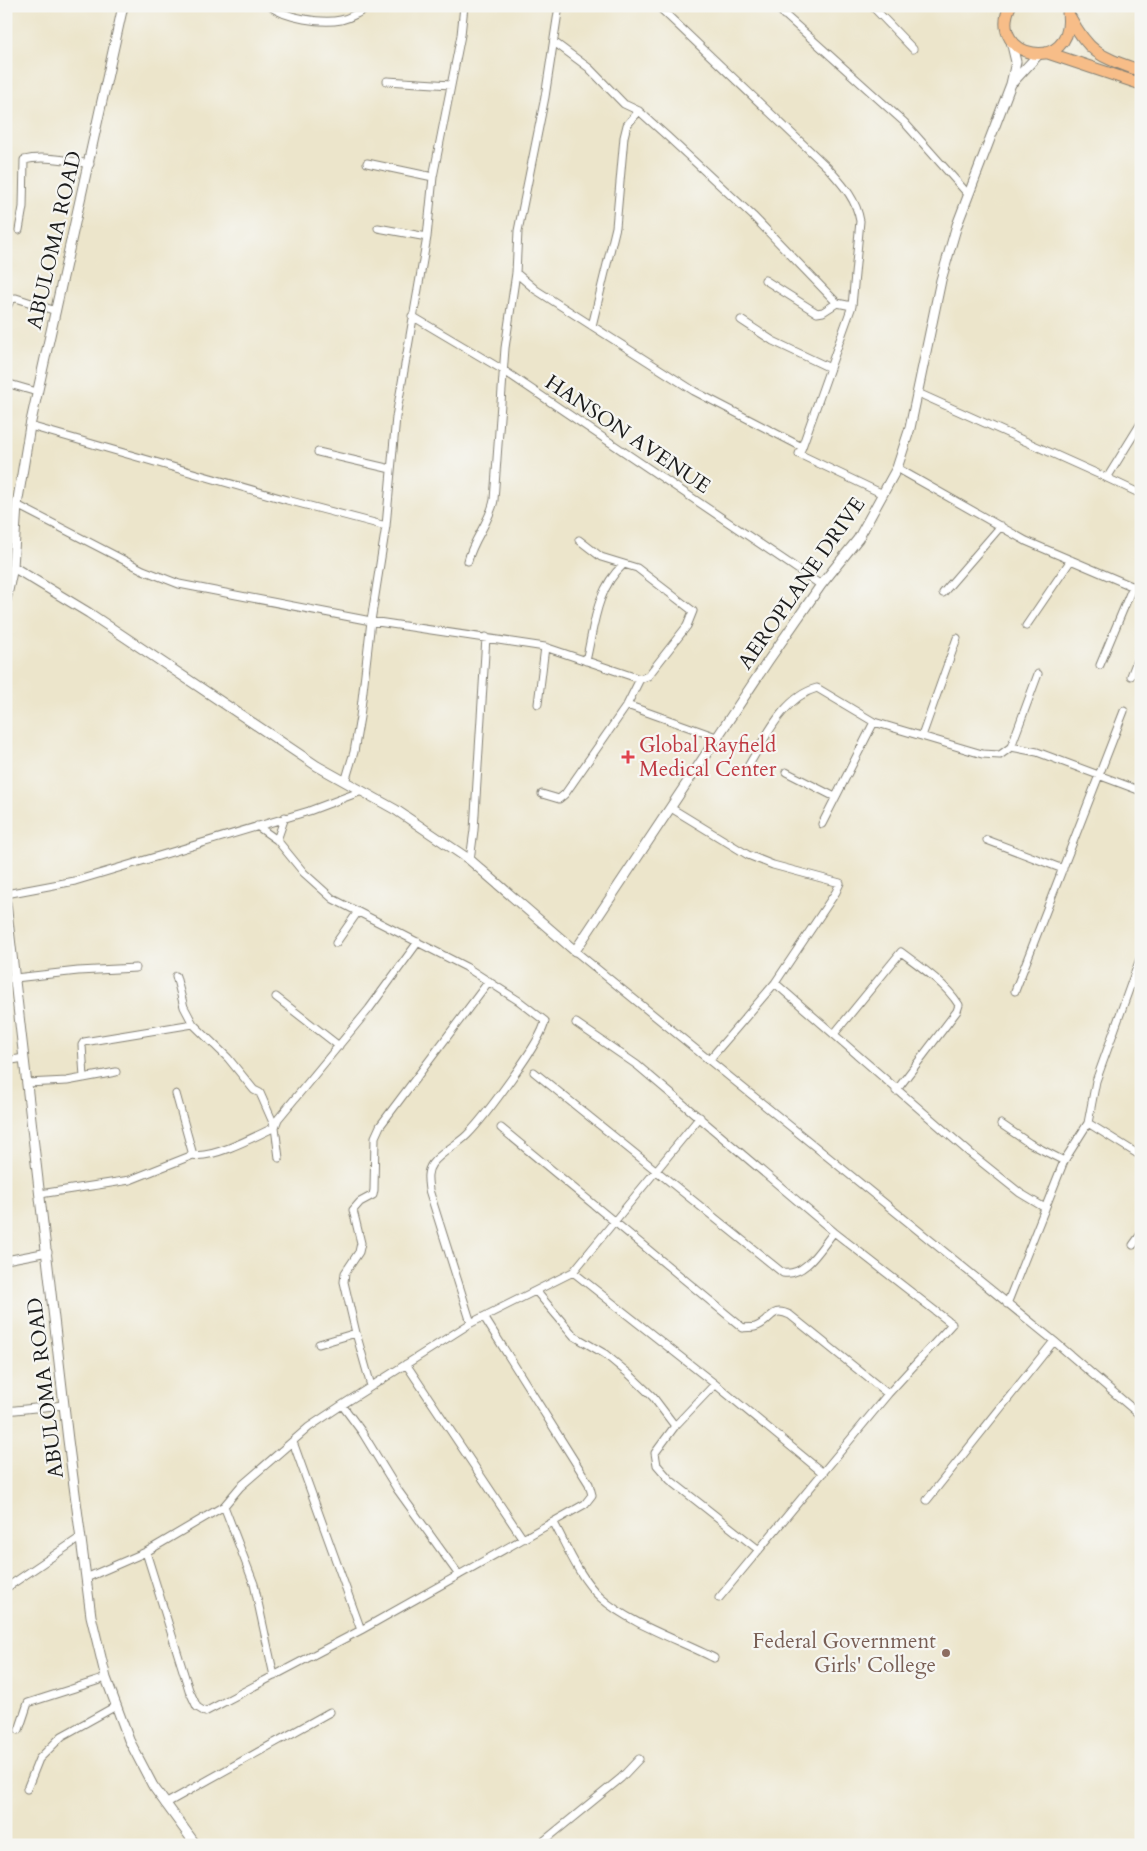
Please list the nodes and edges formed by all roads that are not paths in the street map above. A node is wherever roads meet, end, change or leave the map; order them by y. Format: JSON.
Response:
{"nodes":[{"id":1,"x":123,"y":6,"type":"edge"},
{"id":2,"x":270,"y":6,"type":"edge"},
{"id":3,"x":369,"y":6,"type":"edge"},
{"id":4,"x":464,"y":6,"type":"edge"},
{"id":5,"x":559,"y":6,"type":"edge"},
{"id":6,"x":658,"y":6,"type":"edge"},
{"id":7,"x":775,"y":6,"type":"edge"},
{"id":8,"x":793,"y":6,"type":"edge"},
{"id":9,"x":872,"y":6,"type":"edge"},
{"id":10,"x":1000,"y":6,"type":"edge"},
{"id":11,"x":1010,"y":6,"type":"edge"},
{"id":12,"x":1066,"y":9,"type":"edge"},
{"id":13,"x":784,"y":15,"type":"junction"},
{"id":14,"x":1006,"y":22,"type":"junction"},
{"id":15,"x":1011,"y":40,"type":"junction"},
{"id":16,"x":554,"y":42,"type":"junction"},
{"id":17,"x":912,"y":50,"type":"dead end"},
{"id":18,"x":1044,"y":54,"type":"junction"},
{"id":19,"x":1141,"y":71,"type":"edge"},
{"id":20,"x":387,"y":81,"type":"dead end"},
{"id":21,"x":1011,"y":84,"type":"junction"},
{"id":22,"x":1141,"y":84,"type":"edge"},
{"id":23,"x":451,"y":85,"type":"junction"},
{"id":24,"x":640,"y":111,"type":"junction"},
{"id":25,"x":367,"y":163,"type":"dead end"},
{"id":26,"x":90,"y":164,"type":"junction"},
{"id":27,"x":433,"y":177,"type":"junction"},
{"id":28,"x":967,"y":193,"type":"junction"},
{"id":29,"x":378,"y":228,"type":"dead end"},
{"id":30,"x":19,"y":230,"type":"dead end"},
{"id":31,"x":426,"y":237,"type":"junction"},
{"id":32,"x":516,"y":273,"type":"junction"},
{"id":33,"x":765,"y":280,"type":"dead end"},
{"id":34,"x":837,"y":303,"type":"junction"},
{"id":35,"x":852,"y":306,"type":"junction"},
{"id":36,"x":6,"y":309,"type":"edge"},
{"id":37,"x":56,"y":311,"type":"junction"},
{"id":38,"x":412,"y":316,"type":"junction"},
{"id":39,"x":741,"y":320,"type":"dead end"},
{"id":40,"x":592,"y":326,"type":"junction"},
{"id":41,"x":830,"y":368,"type":"junction"},
{"id":42,"x":503,"y":370,"type":"junction"},
{"id":43,"x":6,"y":383,"type":"edge"},
{"id":44,"x":37,"y":392,"type":"junction"},
{"id":45,"x":918,"y":394,"type":"junction"},
{"id":46,"x":1141,"y":423,"type":"edge"},
{"id":47,"x":30,"y":426,"type":"junction"},
{"id":48,"x":802,"y":447,"type":"junction"},
{"id":49,"x":318,"y":452,"type":"dead end"},
{"id":50,"x":897,"y":468,"type":"junction"},
{"id":51,"x":392,"y":469,"type":"junction"},
{"id":52,"x":1107,"y":478,"type":"junction"},
{"id":53,"x":883,"y":494,"type":"junction"},
{"id":54,"x":1141,"y":494,"type":"edge"},
{"id":55,"x":17,"y":505,"type":"junction"},
{"id":56,"x":386,"y":526,"type":"junction"},
{"id":57,"x":1001,"y":526,"type":"junction"},
{"id":58,"x":10,"y":536,"type":"edge"},
{"id":59,"x":578,"y":540,"type":"dead end"},
{"id":60,"x":1071,"y":560,"type":"junction"},
{"id":61,"x":468,"y":561,"type":"dead end"},
{"id":62,"x":623,"y":564,"type":"junction"},
{"id":63,"x":13,"y":567,"type":"junction"},
{"id":64,"x":821,"y":585,"type":"junction"},
{"id":65,"x":1133,"y":586,"type":"junction"},
{"id":66,"x":1141,"y":590,"type":"edge"},
{"id":67,"x":944,"y":593,"type":"dead end"},
{"id":68,"x":6,"y":600,"type":"edge"},
{"id":69,"x":371,"y":620,"type":"junction"},
{"id":70,"x":1026,"y":626,"type":"dead end"},
{"id":71,"x":486,"y":637,"type":"junction"},
{"id":72,"x":957,"y":638,"type":"dead end"},
{"id":73,"x":545,"y":646,"type":"junction"},
{"id":74,"x":1141,"y":650,"type":"edge"},
{"id":75,"x":586,"y":661,"type":"junction"},
{"id":76,"x":1100,"y":665,"type":"dead end"},
{"id":77,"x":1038,"y":674,"type":"dead end"},
{"id":78,"x":1131,"y":676,"type":"dead end"},
{"id":79,"x":640,"y":679,"type":"junction"},
{"id":80,"x":538,"y":704,"type":"dead end"},
{"id":81,"x":627,"y":705,"type":"junction"},
{"id":82,"x":1124,"y":710,"type":"dead end"},
{"id":83,"x":874,"y":722,"type":"junction"},
{"id":84,"x":922,"y":736,"type":"junction"},
{"id":85,"x":719,"y":738,"type":"junction"},
{"id":86,"x":1011,"y":747,"type":"junction"},
{"id":87,"x":747,"y":768,"type":"dead end"},
{"id":88,"x":786,"y":772,"type":"dead end"},
{"id":89,"x":1099,"y":776,"type":"junction"},
{"id":90,"x":345,"y":782,"type":"junction"},
{"id":91,"x":362,"y":791,"type":"junction"},
{"id":92,"x":1141,"y":791,"type":"edge"},
{"id":93,"x":542,"y":794,"type":"dead end"},
{"id":94,"x":836,"y":797,"type":"junction"},
{"id":95,"x":671,"y":808,"type":"junction"},
{"id":96,"x":285,"y":817,"type":"junction"},
{"id":97,"x":822,"y":824,"type":"dead end"},
{"id":98,"x":257,"y":826,"type":"junction"},
{"id":99,"x":277,"y":840,"type":"junction"},
{"id":100,"x":987,"y":840,"type":"dead end"},
{"id":101,"x":470,"y":860,"type":"junction"},
{"id":102,"x":1063,"y":869,"type":"junction"},
{"id":103,"x":6,"y":894,"type":"edge"},
{"id":104,"x":6,"y":903,"type":"edge"},
{"id":105,"x":357,"y":913,"type":"junction"},
{"id":106,"x":336,"y":942,"type":"dead end"},
{"id":107,"x":418,"y":942,"type":"junction"},
{"id":108,"x":575,"y":951,"type":"junction"},
{"id":109,"x":1141,"y":956,"type":"edge"},
{"id":110,"x":136,"y":968,"type":"dead end"},
{"id":111,"x":176,"y":976,"type":"dead end"},
{"id":112,"x":10,"y":979,"type":"edge"},
{"id":113,"x":489,"y":982,"type":"junction"},
{"id":114,"x":775,"y":983,"type":"junction"},
{"id":115,"x":1016,"y":991,"type":"dead end"},
{"id":116,"x":276,"y":997,"type":"dead end"},
{"id":117,"x":576,"y":1023,"type":"dead end"},
{"id":118,"x":193,"y":1024,"type":"junction"},
{"id":119,"x":834,"y":1034,"type":"junction"},
{"id":120,"x":338,"y":1046,"type":"junction"},
{"id":121,"x":24,"y":1058,"type":"junction"},
{"id":122,"x":709,"y":1060,"type":"junction"},
{"id":123,"x":6,"y":1061,"type":"edge"},
{"id":124,"x":116,"y":1072,"type":"dead end"},
{"id":125,"x":534,"y":1072,"type":"dead end"},
{"id":126,"x":84,"y":1078,"type":"junction"},
{"id":127,"x":27,"y":1083,"type":"junction"},
{"id":128,"x":896,"y":1091,"type":"junction"},
{"id":129,"x":176,"y":1094,"type":"dead end"},
{"id":130,"x":700,"y":1117,"type":"junction"},
{"id":131,"x":1088,"y":1122,"type":"junction"},
{"id":132,"x":1002,"y":1124,"type":"dead end"},
{"id":133,"x":275,"y":1127,"type":"junction"},
{"id":134,"x":501,"y":1128,"type":"dead end"},
{"id":135,"x":193,"y":1155,"type":"junction"},
{"id":136,"x":1141,"y":1156,"type":"edge"},
{"id":137,"x":279,"y":1158,"type":"dead end"},
{"id":138,"x":1064,"y":1161,"type":"junction"},
{"id":139,"x":657,"y":1170,"type":"junction"},
{"id":140,"x":40,"y":1194,"type":"junction"},
{"id":141,"x":1045,"y":1208,"type":"junction"},
{"id":142,"x":615,"y":1222,"type":"junction"},
{"id":143,"x":834,"y":1232,"type":"junction"},
{"id":144,"x":1141,"y":1234,"type":"edge"},
{"id":145,"x":1133,"y":1244,"type":"dead end"},
{"id":146,"x":48,"y":1252,"type":"junction"},
{"id":147,"x":6,"y":1260,"type":"edge"},
{"id":148,"x":573,"y":1272,"type":"junction"},
{"id":149,"x":536,"y":1291,"type":"junction"},
{"id":150,"x":1007,"y":1304,"type":"junction"},
{"id":151,"x":484,"y":1317,"type":"junction"},
{"id":152,"x":472,"y":1323,"type":"junction"},
{"id":153,"x":356,"y":1333,"type":"junction"},
{"id":154,"x":1054,"y":1341,"type":"junction"},
{"id":155,"x":319,"y":1344,"type":"dead end"},
{"id":156,"x":406,"y":1364,"type":"junction"},
{"id":157,"x":715,"y":1384,"type":"junction"},
{"id":158,"x":371,"y":1386,"type":"junction"},
{"id":159,"x":888,"y":1394,"type":"junction"},
{"id":160,"x":64,"y":1405,"type":"junction"},
{"id":161,"x":342,"y":1405,"type":"junction"},
{"id":162,"x":6,"y":1411,"type":"edge"},
{"id":163,"x":1141,"y":1416,"type":"edge"},
{"id":164,"x":675,"y":1426,"type":"junction"},
{"id":165,"x":293,"y":1442,"type":"junction"},
{"id":166,"x":822,"y":1473,"type":"junction"},
{"id":167,"x":928,"y":1500,"type":"dead end"},
{"id":168,"x":224,"y":1506,"type":"junction"},
{"id":169,"x":554,"y":1523,"type":"junction"},
{"id":170,"x":81,"y":1537,"type":"junction"},
{"id":171,"x":523,"y":1539,"type":"junction"},
{"id":172,"x":759,"y":1550,"type":"junction"},
{"id":173,"x":146,"y":1552,"type":"junction"},
{"id":174,"x":459,"y":1575,"type":"junction"},
{"id":175,"x":86,"y":1578,"type":"junction"},
{"id":176,"x":6,"y":1588,"type":"edge"},
{"id":177,"x":719,"y":1598,"type":"dead end"},
{"id":178,"x":361,"y":1630,"type":"junction"},
{"id":179,"x":714,"y":1658,"type":"dead end"},
{"id":180,"x":274,"y":1676,"type":"junction"},
{"id":181,"x":106,"y":1678,"type":"junction"},
{"id":182,"x":116,"y":1706,"type":"junction"},
{"id":183,"x":330,"y":1712,"type":"dead end"},
{"id":184,"x":19,"y":1730,"type":"dead end"},
{"id":185,"x":639,"y":1759,"type":"dead end"},
{"id":186,"x":27,"y":1790,"type":"dead end"},
{"id":187,"x":165,"y":1804,"type":"junction"},
{"id":188,"x":196,"y":1845,"type":"edge"},
{"id":189,"x":539,"y":1845,"type":"edge"}],
"edges":[{"from":1,"to":26,"type":"street","name":"ABULOMA ROAD"},
{"from":2,"to":3,"type":"street"},
{"from":4,"to":23,"type":"street"},
{"from":5,"to":16,"type":"street"},
{"from":6,"to":35,"type":"street"},
{"from":7,"to":13,"type":"street"},
{"from":8,"to":13,"type":"street"},
{"from":9,"to":17,"type":"street"},
{"from":10,"to":14,"type":"main road"},
{"from":11,"to":14,"type":"main road"},
{"from":12,"to":18,"type":"main road"},
{"from":12,"to":19,"type":"main road"},
{"from":13,"to":28,"type":"street"},
{"from":14,"to":15,"type":"main road"},
{"from":15,"to":18,"type":"main road"},
{"from":15,"to":21,"type":"street"},
{"from":16,"to":24,"type":"street"},
{"from":16,"to":32,"type":"street"},
{"from":18,"to":21,"type":"street"},
{"from":18,"to":22,"type":"main road"},
{"from":20,"to":23,"type":"street"},
{"from":21,"to":28,"type":"street","name":"AEROPLANE DRIVE"},
{"from":23,"to":27,"type":"street"},
{"from":24,"to":34,"type":"street"},
{"from":24,"to":40,"type":"street"},
{"from":25,"to":27,"type":"street"},
{"from":26,"to":30,"type":"street"},
{"from":26,"to":37,"type":"street","name":"ABULOMA ROAD"},
{"from":27,"to":31,"type":"street"},
{"from":28,"to":45,"type":"street","name":"AEROPLANE DRIVE"},
{"from":29,"to":31,"type":"street"},
{"from":31,"to":38,"type":"street"},
{"from":32,"to":40,"type":"street"},
{"from":32,"to":42,"type":"street"},
{"from":33,"to":34,"type":"street"},
{"from":34,"to":35,"type":"street"},
{"from":35,"to":41,"type":"street"},
{"from":36,"to":37,"type":"street"},
{"from":37,"to":44,"type":"street","name":"ABULOMA ROAD"},
{"from":38,"to":42,"type":"street","name":"HANSON AVENUE"},
{"from":38,"to":51,"type":"street"},
{"from":39,"to":41,"type":"street"},
{"from":40,"to":48,"type":"street"},
{"from":41,"to":48,"type":"street"},
{"from":42,"to":61,"type":"street"},
{"from":42,"to":64,"type":"street","name":"HANSON AVENUE"},
{"from":43,"to":44,"type":"street"},
{"from":44,"to":47,"type":"street","name":"ABULOMA ROAD"},
{"from":45,"to":50,"type":"street","name":"AEROPLANE DRIVE"},
{"from":45,"to":52,"type":"street"},
{"from":46,"to":52,"type":"street"},
{"from":47,"to":55,"type":"street","name":"ABULOMA ROAD"},
{"from":47,"to":56,"type":"street"},
{"from":48,"to":53,"type":"street"},
{"from":49,"to":51,"type":"street"},
{"from":50,"to":53,"type":"street","name":"AEROPLANE DRIVE"},
{"from":50,"to":57,"type":"street"},
{"from":51,"to":56,"type":"street"},
{"from":52,"to":54,"type":"street"},
{"from":53,"to":64,"type":"street","name":"AEROPLANE DRIVE"},
{"from":55,"to":58,"type":"street","name":"ABULOMA ROAD"},
{"from":55,"to":69,"type":"street"},
{"from":56,"to":69,"type":"street"},
{"from":57,"to":60,"type":"street"},
{"from":57,"to":67,"type":"street"},
{"from":58,"to":63,"type":"street","name":"ABULOMA ROAD"},
{"from":59,"to":62,"type":"street"},
{"from":60,"to":65,"type":"street"},
{"from":60,"to":70,"type":"street"},
{"from":62,"to":75,"type":"street"},
{"from":62,"to":79,"type":"street"},
{"from":63,"to":68,"type":"street","name":"ABULOMA ROAD"},
{"from":63,"to":90,"type":"street"},
{"from":64,"to":85,"type":"street","name":"AEROPLANE DRIVE"},
{"from":65,"to":66,"type":"street"},
{"from":65,"to":76,"type":"street"},
{"from":69,"to":71,"type":"street"},
{"from":69,"to":90,"type":"street"},
{"from":71,"to":73,"type":"street"},
{"from":71,"to":101,"type":"street"},
{"from":72,"to":84,"type":"street"},
{"from":73,"to":75,"type":"street"},
{"from":73,"to":80,"type":"street"},
{"from":74,"to":78,"type":"street"},
{"from":75,"to":79,"type":"street"},
{"from":77,"to":86,"type":"street"},
{"from":79,"to":81,"type":"street"},
{"from":81,"to":85,"type":"street"},
{"from":81,"to":93,"type":"street"},
{"from":82,"to":89,"type":"street"},
{"from":83,"to":84,"type":"street"},
{"from":83,"to":87,"type":"street"},
{"from":83,"to":94,"type":"street"},
{"from":84,"to":86,"type":"street"},
{"from":85,"to":95,"type":"street","name":"AEROPLANE DRIVE"},
{"from":86,"to":89,"type":"street"},
{"from":88,"to":94,"type":"street"},
{"from":89,"to":92,"type":"street"},
{"from":89,"to":102,"type":"street"},
{"from":90,"to":91,"type":"street"},
{"from":91,"to":96,"type":"street"},
{"from":91,"to":101,"type":"street"},
{"from":94,"to":97,"type":"street"},
{"from":95,"to":108,"type":"street","name":"AEROPLANE DRIVE"},
{"from":95,"to":114,"type":"street"},
{"from":96,"to":98,"type":"street"},
{"from":96,"to":99,"type":"street"},
{"from":98,"to":99,"type":"street"},
{"from":98,"to":103,"type":"street"},
{"from":99,"to":105,"type":"street"},
{"from":100,"to":102,"type":"street"},
{"from":101,"to":108,"type":"street"},
{"from":102,"to":115,"type":"street"},
{"from":104,"to":112,"type":"street","name":"ABULOMA ROAD"},
{"from":105,"to":106,"type":"street"},
{"from":105,"to":107,"type":"street"},
{"from":107,"to":113,"type":"street"},
{"from":107,"to":120,"type":"street"},
{"from":108,"to":122,"type":"street"},
{"from":109,"to":131,"type":"street"},
{"from":110,"to":112,"type":"street"},
{"from":111,"to":118,"type":"street"},
{"from":112,"to":121,"type":"street","name":"ABULOMA ROAD"},
{"from":113,"to":152,"type":"street"},
{"from":113,"to":153,"type":"street"},
{"from":114,"to":119,"type":"street"},
{"from":114,"to":122,"type":"street"},
{"from":116,"to":120,"type":"street"},
{"from":117,"to":130,"type":"street"},
{"from":118,"to":126,"type":"street"},
{"from":118,"to":133,"type":"street"},
{"from":119,"to":128,"type":"street"},
{"from":119,"to":128,"type":"street"},
{"from":120,"to":133,"type":"street"},
{"from":121,"to":123,"type":"street"},
{"from":121,"to":127,"type":"street","name":"ABULOMA ROAD"},
{"from":122,"to":150,"type":"street"},
{"from":124,"to":126,"type":"street"},
{"from":125,"to":139,"type":"street"},
{"from":126,"to":127,"type":"street"},
{"from":127,"to":140,"type":"street","name":"ABULOMA ROAD"},
{"from":128,"to":141,"type":"street"},
{"from":129,"to":135,"type":"street"},
{"from":130,"to":139,"type":"street"},
{"from":130,"to":143,"type":"street"},
{"from":131,"to":136,"type":"street"},
{"from":131,"to":138,"type":"street"},
{"from":132,"to":138,"type":"street"},
{"from":133,"to":135,"type":"street"},
{"from":133,"to":137,"type":"street"},
{"from":134,"to":142,"type":"street"},
{"from":135,"to":140,"type":"street"},
{"from":138,"to":141,"type":"street"},
{"from":139,"to":142,"type":"street"},
{"from":139,"to":143,"type":"street"},
{"from":140,"to":146,"type":"street","name":"ABULOMA ROAD"},
{"from":141,"to":150,"type":"street"},
{"from":142,"to":148,"type":"street"},
{"from":142,"to":159,"type":"street"},
{"from":143,"to":159,"type":"street"},
{"from":144,"to":145,"type":"street"},
{"from":146,"to":147,"type":"street"},
{"from":146,"to":160,"type":"street","name":"ABULOMA ROAD"},
{"from":148,"to":149,"type":"street"},
{"from":148,"to":157,"type":"street"},
{"from":149,"to":151,"type":"street"},
{"from":149,"to":164,"type":"street"},
{"from":150,"to":154,"type":"street"},
{"from":151,"to":152,"type":"street"},
{"from":151,"to":169,"type":"street"},
{"from":152,"to":156,"type":"street"},
{"from":153,"to":155,"type":"street"},
{"from":153,"to":158,"type":"street"},
{"from":154,"to":163,"type":"street"},
{"from":154,"to":167,"type":"street"},
{"from":156,"to":158,"type":"street"},
{"from":156,"to":171,"type":"street"},
{"from":157,"to":164,"type":"street"},
{"from":157,"to":166,"type":"street"},
{"from":158,"to":161,"type":"street"},
{"from":159,"to":166,"type":"street"},
{"from":160,"to":162,"type":"street"},
{"from":160,"to":170,"type":"street","name":"ABULOMA ROAD"},
{"from":161,"to":165,"type":"street"},
{"from":161,"to":174,"type":"street"},
{"from":164,"to":172,"type":"street"},
{"from":165,"to":168,"type":"street"},
{"from":165,"to":178,"type":"street"},
{"from":166,"to":172,"type":"street"},
{"from":168,"to":173,"type":"street"},
{"from":168,"to":180,"type":"street"},
{"from":169,"to":171,"type":"street"},
{"from":169,"to":179,"type":"street"},
{"from":170,"to":175,"type":"street","name":"ABULOMA ROAD"},
{"from":170,"to":176,"type":"street"},
{"from":171,"to":174,"type":"street"},
{"from":172,"to":177,"type":"street"},
{"from":173,"to":175,"type":"street"},
{"from":173,"to":180,"type":"street"},
{"from":174,"to":178,"type":"street"},
{"from":175,"to":181,"type":"street","name":"ABULOMA ROAD"},
{"from":178,"to":180,"type":"street"},
{"from":181,"to":182,"type":"street","name":"ABULOMA ROAD"},
{"from":181,"to":184,"type":"street"},
{"from":182,"to":186,"type":"street"},
{"from":182,"to":187,"type":"street","name":"ABULOMA ROAD"},
{"from":183,"to":187,"type":"street"},
{"from":185,"to":189,"type":"street"},
{"from":187,"to":188,"type":"street","name":"ABULOMA ROAD"}]}
